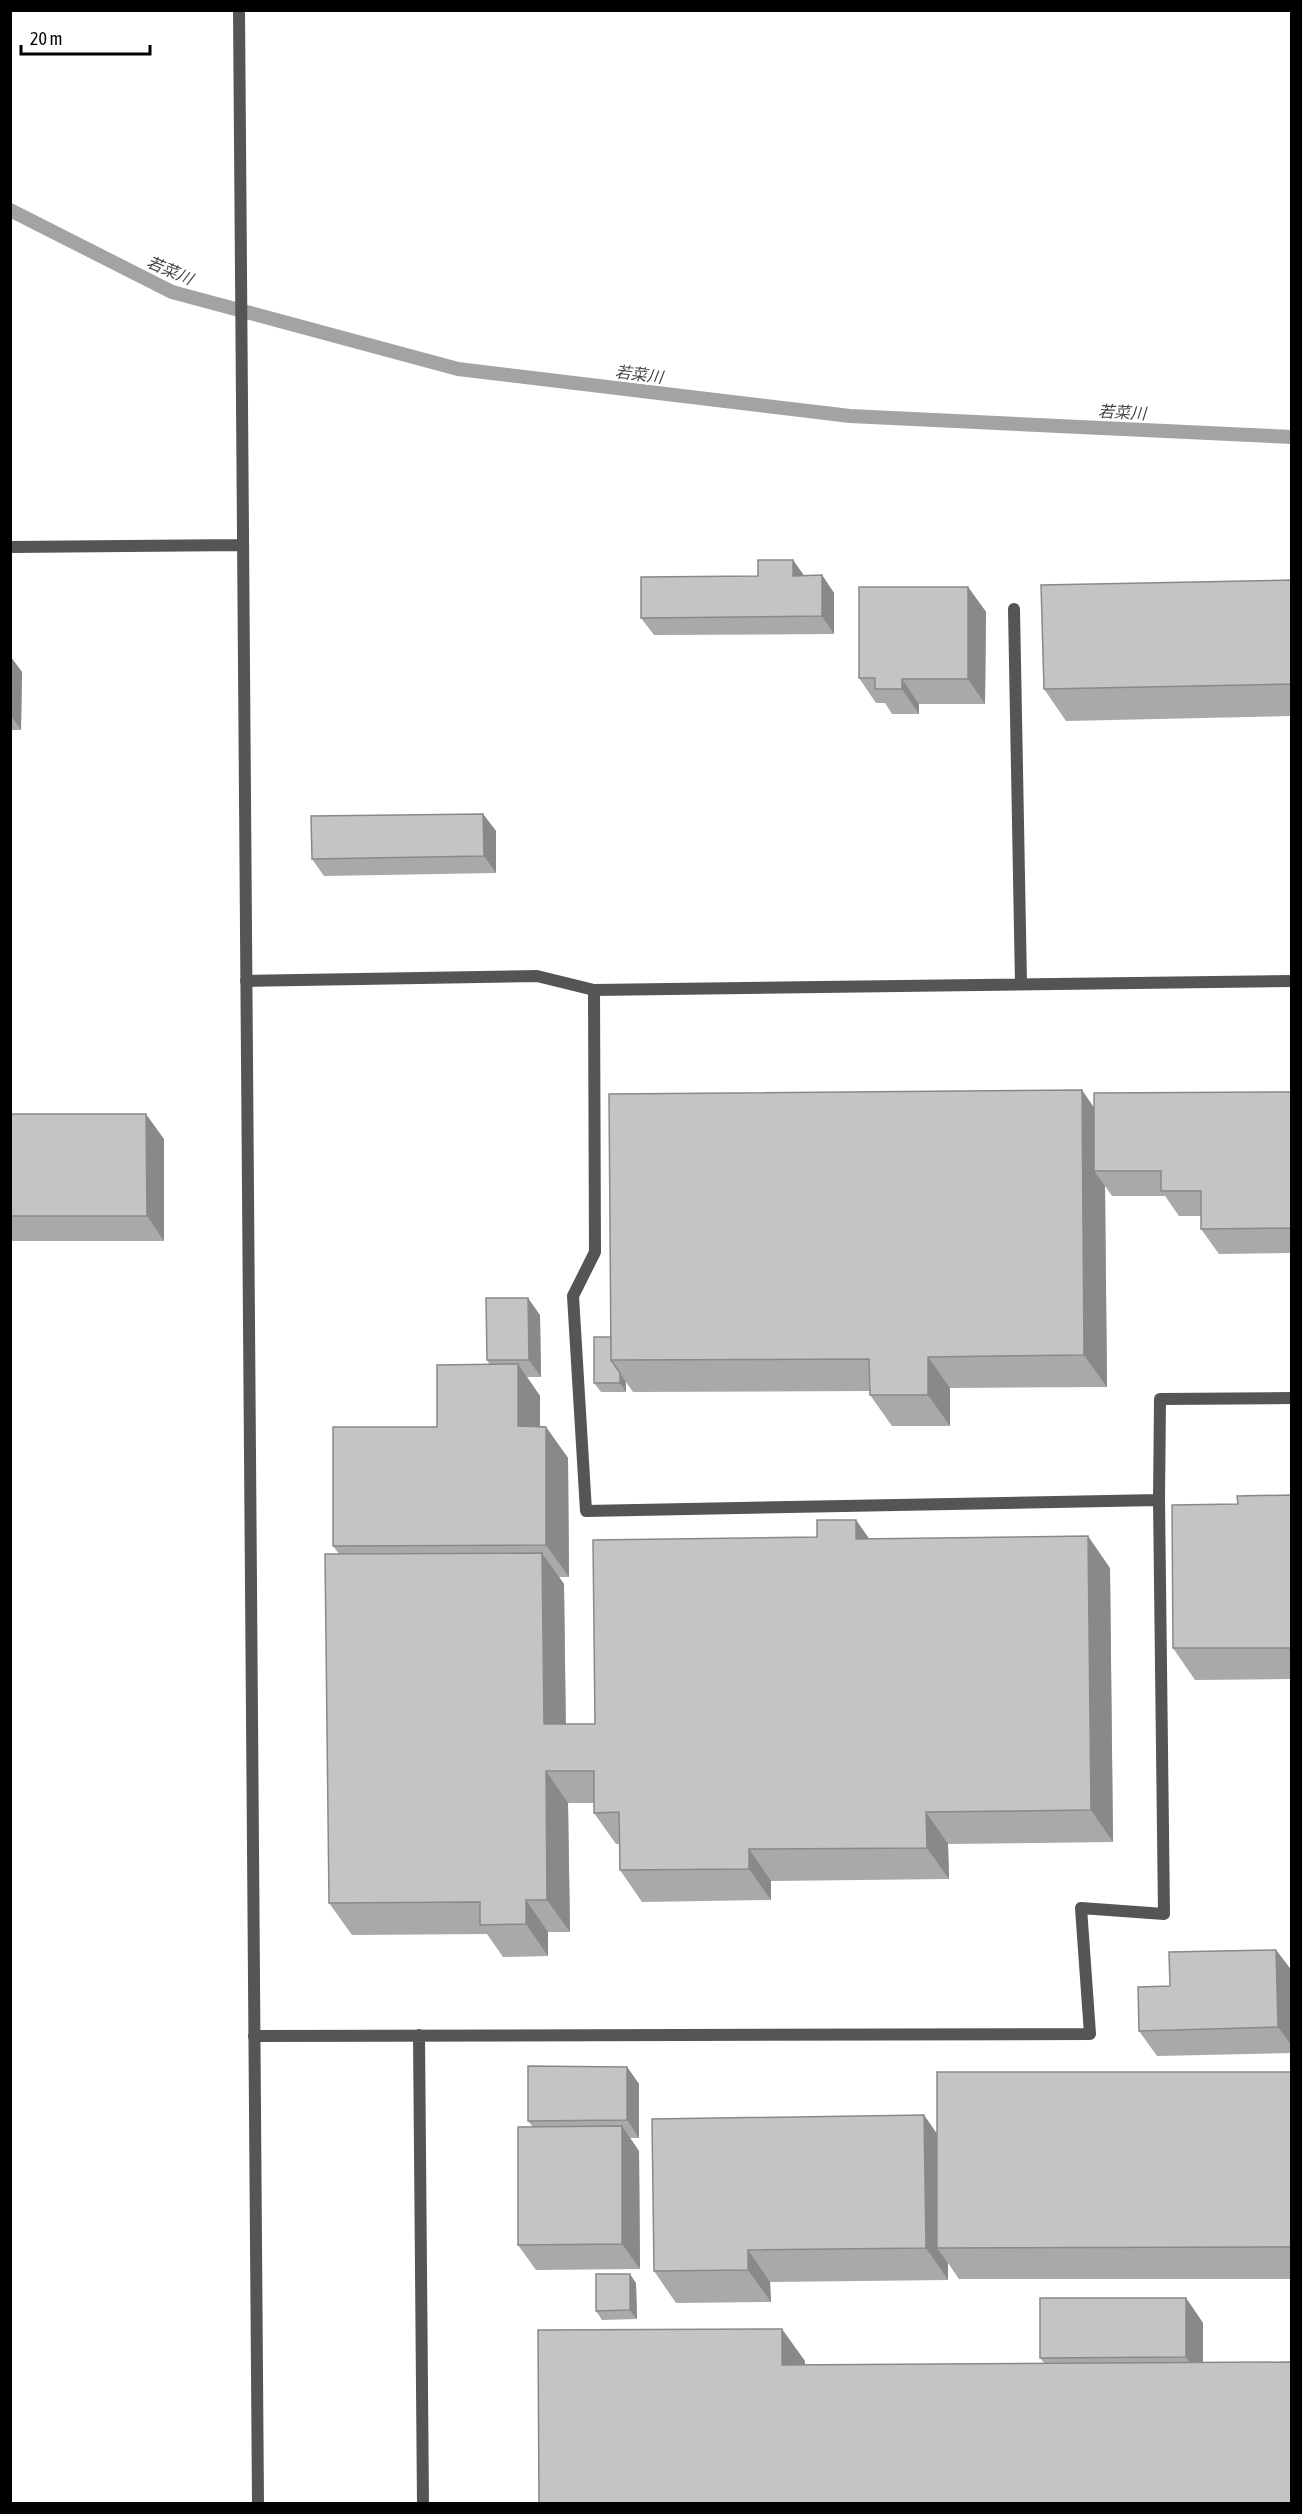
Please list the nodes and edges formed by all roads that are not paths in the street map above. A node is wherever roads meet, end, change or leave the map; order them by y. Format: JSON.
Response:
{"nodes":[{"id":1,"x":239,"y":10,"type":"edge"},
{"id":2,"x":243,"y":545,"type":"junction"},
{"id":3,"x":10,"y":548,"type":"edge"},
{"id":4,"x":1014,"y":609,"type":"dead end"},
{"id":5,"x":246,"y":981,"type":"junction"},
{"id":6,"x":1292,"y":981,"type":"edge"},
{"id":7,"x":1021,"y":984,"type":"junction"},
{"id":8,"x":594,"y":990,"type":"junction"},
{"id":9,"x":1292,"y":1398,"type":"edge"},
{"id":10,"x":1159,"y":1500,"type":"junction"},
{"id":11,"x":419,"y":2035,"type":"junction"},
{"id":12,"x":254,"y":2036,"type":"junction"},
{"id":13,"x":258,"y":2504,"type":"edge"},
{"id":14,"x":423,"y":2504,"type":"edge"}],
"edges":[{"from":1,"to":2,"type":"street"},
{"from":2,"to":3,"type":"street"},
{"from":2,"to":5,"type":"street"},
{"from":4,"to":7,"type":"street"},
{"from":5,"to":8,"type":"street"},
{"from":5,"to":12,"type":"street"},
{"from":6,"to":7,"type":"street"},
{"from":7,"to":8,"type":"street"},
{"from":8,"to":10,"type":"street"},
{"from":9,"to":10,"type":"street"},
{"from":10,"to":11,"type":"street"},
{"from":11,"to":12,"type":"street"},
{"from":11,"to":14,"type":"street"},
{"from":12,"to":13,"type":"street"}]}
